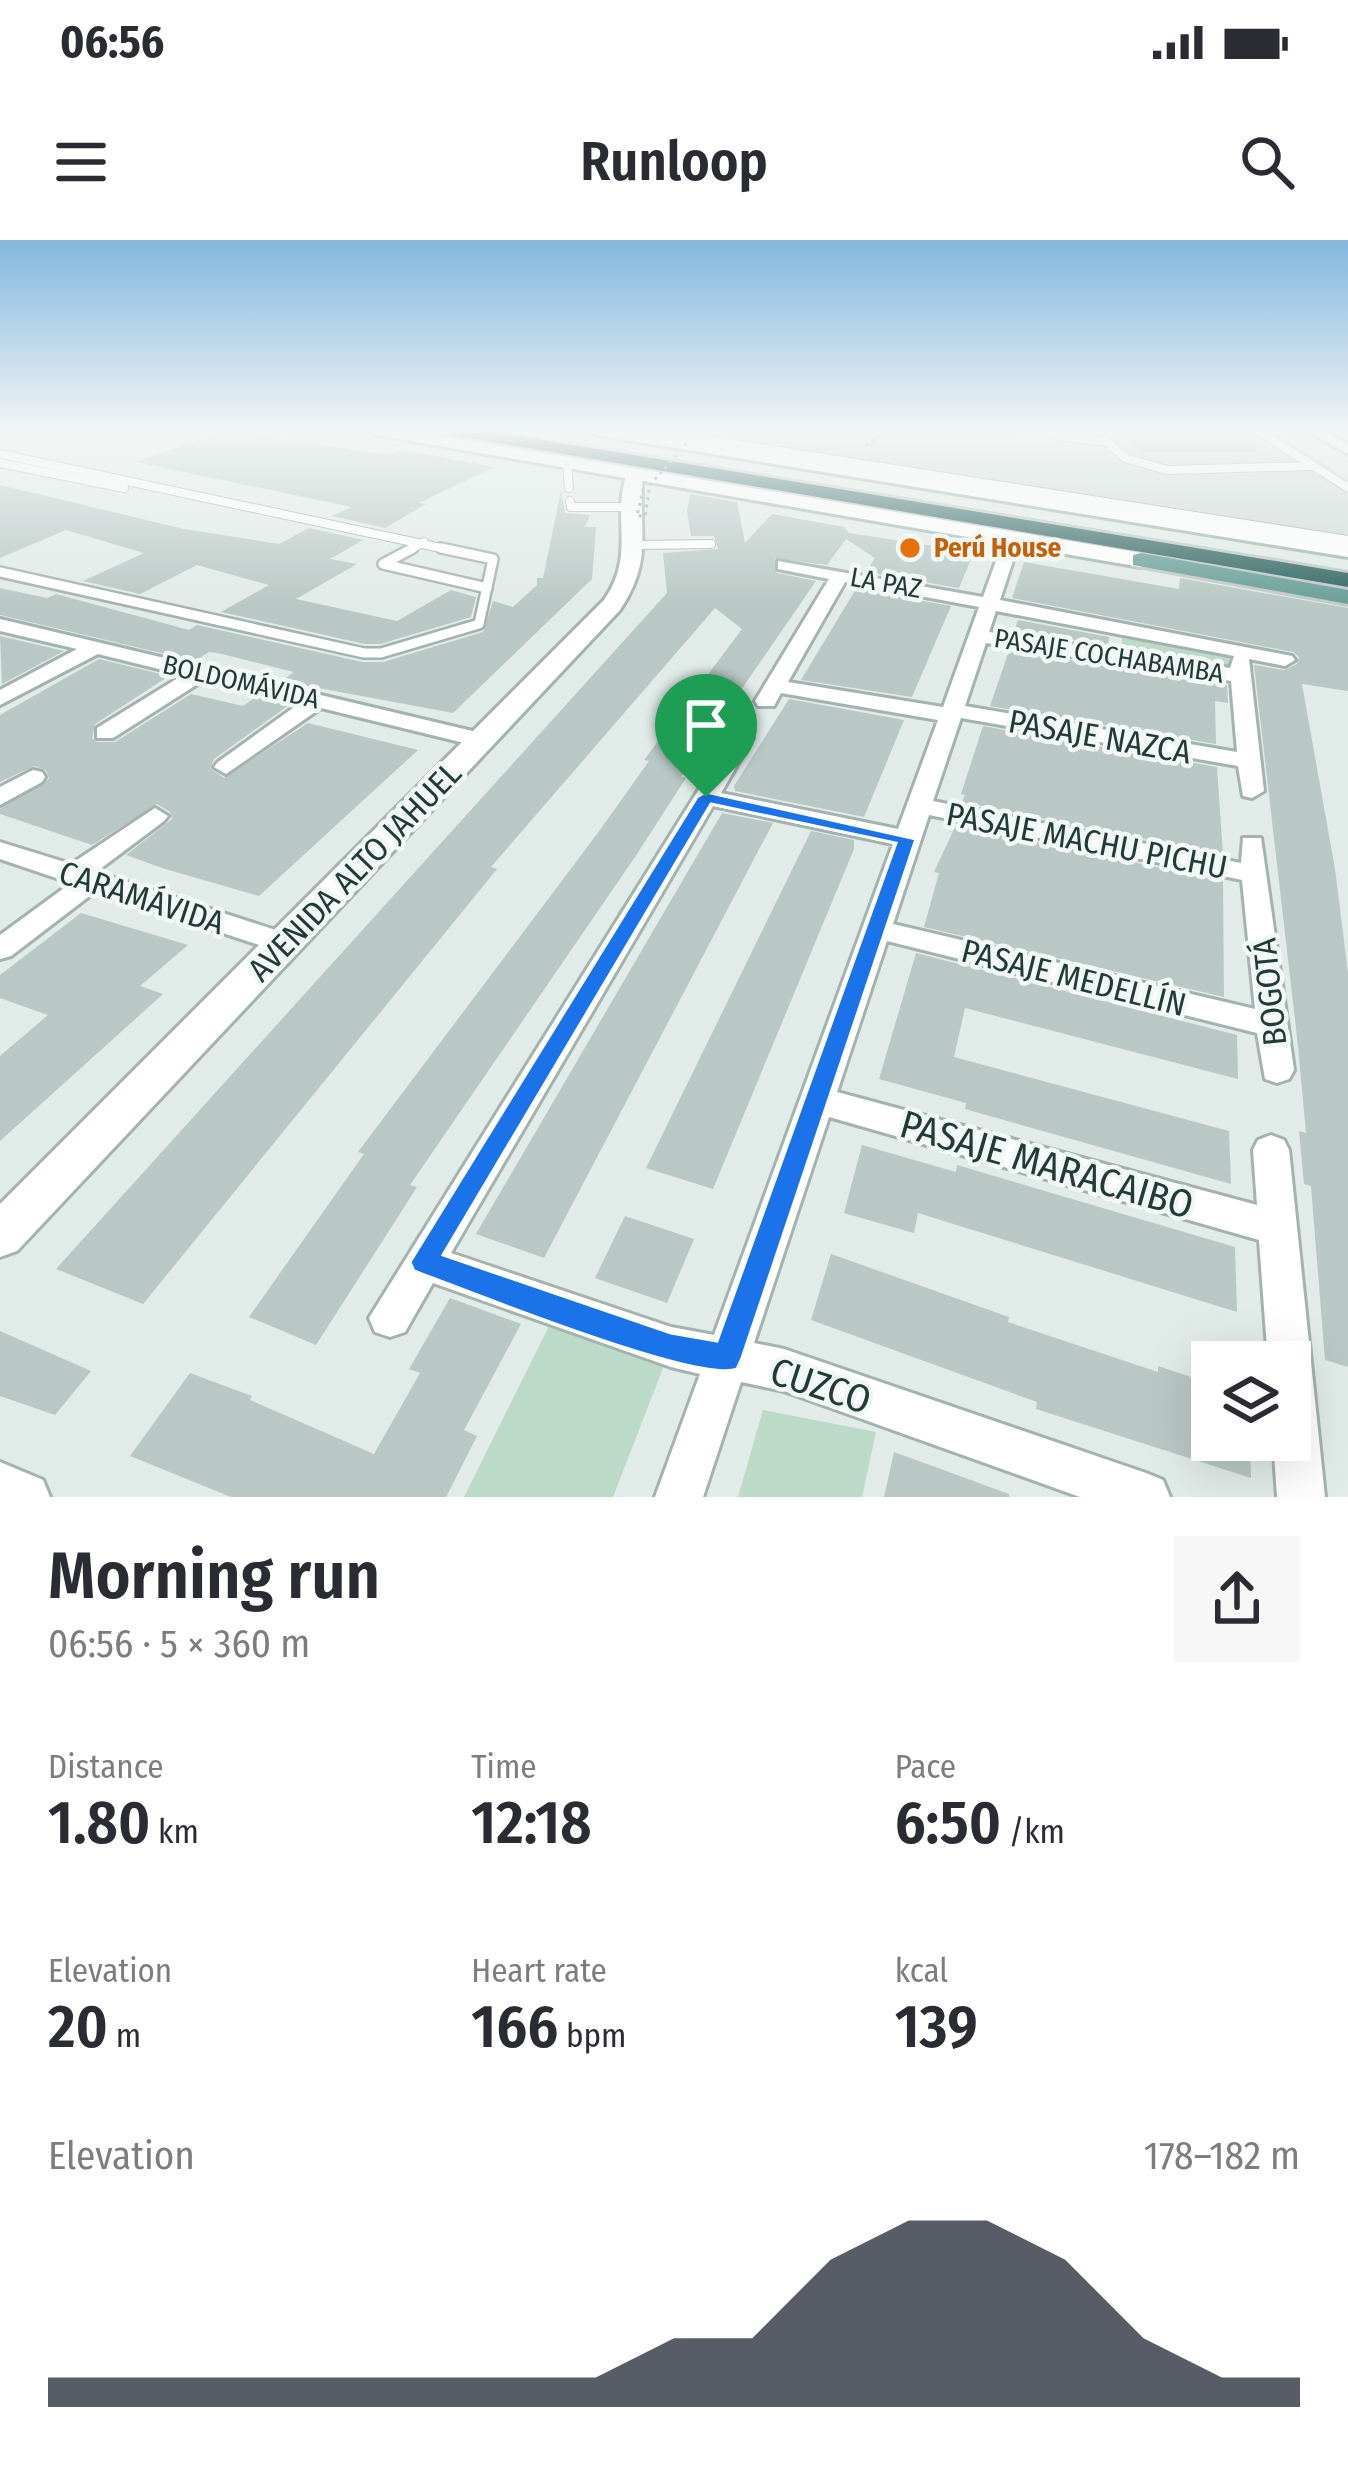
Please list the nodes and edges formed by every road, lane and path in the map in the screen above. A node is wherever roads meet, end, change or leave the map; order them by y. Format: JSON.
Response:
{"nodes":[{"id":1,"x":126,"y":489,"type":"edge"},
{"id":2,"x":169,"y":489,"type":"edge"},
{"id":3,"x":636,"y":489,"type":"edge"},
{"id":4,"x":638,"y":489,"type":"edge"},
{"id":5,"x":649,"y":489,"type":"edge"},
{"id":6,"x":704,"y":489,"type":"edge"},
{"id":7,"x":801,"y":489,"type":"edge"},
{"id":8,"x":807,"y":489,"type":"edge"},
{"id":9,"x":888,"y":489,"type":"edge"},
{"id":10,"x":992,"y":489,"type":"edge"},
{"id":11,"x":1002,"y":489,"type":"edge"},
{"id":12,"x":214,"y":498,"type":"junction"},
{"id":13,"x":570,"y":501,"type":"dead end"},
{"id":14,"x":199,"y":503,"type":"junction"},
{"id":15,"x":632,"y":507,"type":"junction"},
{"id":16,"x":1291,"y":534,"type":"junction"},
{"id":17,"x":1344,"y":537,"type":"edge"},
{"id":18,"x":1012,"y":539,"type":"junction"},
{"id":19,"x":1348,"y":540,"type":"edge"},
{"id":20,"x":419,"y":544,"type":"junction"},
{"id":21,"x":711,"y":544,"type":"dead end"},
{"id":22,"x":635,"y":545,"type":"junction"},
{"id":23,"x":1141,"y":560,"type":"junction"},
{"id":24,"x":784,"y":565,"type":"dead end"},
{"id":25,"x":1348,"y":566,"type":"edge"},
{"id":26,"x":0,"y":572,"type":"edge"},
{"id":27,"x":840,"y":575,"type":"junction"},
{"id":28,"x":1348,"y":580,"type":"edge"},
{"id":29,"x":487,"y":588,"type":"junction"},
{"id":30,"x":1348,"y":597,"type":"edge"},
{"id":31,"x":989,"y":602,"type":"junction"},
{"id":32,"x":0,"y":625,"type":"edge"},
{"id":33,"x":977,"y":636,"type":"junction"},
{"id":34,"x":95,"y":648,"type":"junction"},
{"id":35,"x":1239,"y":651,"type":"junction"},
{"id":36,"x":1285,"y":660,"type":"dead end"},
{"id":37,"x":202,"y":673,"type":"junction"},
{"id":38,"x":1241,"y":676,"type":"junction"},
{"id":39,"x":0,"y":699,"type":"edge"},
{"id":40,"x":317,"y":701,"type":"junction"},
{"id":41,"x":951,"y":713,"type":"junction"},
{"id":42,"x":104,"y":733,"type":"dead end"},
{"id":43,"x":742,"y":738,"type":"dead end"},
{"id":44,"x":482,"y":740,"type":"junction"},
{"id":45,"x":1249,"y":760,"type":"junction"},
{"id":46,"x":226,"y":767,"type":"dead end"},
{"id":47,"x":33,"y":777,"type":"dead end"},
{"id":48,"x":1252,"y":790,"type":"dead end"},
{"id":49,"x":706,"y":797,"type":"junction"},
{"id":50,"x":0,"y":798,"type":"edge"},
{"id":51,"x":919,"y":806,"type":"junction"},
{"id":52,"x":155,"y":816,"type":"dead end"},
{"id":53,"x":907,"y":839,"type":"junction"},
{"id":54,"x":0,"y":850,"type":"edge"},
{"id":55,"x":1254,"y":859,"type":"joint"},
{"id":56,"x":84,"y":878,"type":"junction"},
{"id":57,"x":875,"y":929,"type":"junction"},
{"id":58,"x":284,"y":943,"type":"junction"},
{"id":59,"x":1,"y":949,"type":"edge"},
{"id":60,"x":1272,"y":1025,"type":"junction"},
{"id":61,"x":1277,"y":1070,"type":"dead end"},
{"id":62,"x":816,"y":1100,"type":"junction"},
{"id":63,"x":1271,"y":1150,"type":"dead end"},
{"id":64,"x":1278,"y":1228,"type":"junction"},
{"id":65,"x":0,"y":1236,"type":"edge"},
{"id":66,"x":424,"y":1262,"type":"junction"},
{"id":67,"x":390,"y":1318,"type":"dead end"},
{"id":68,"x":1288,"y":1341,"type":"edge"},
{"id":69,"x":726,"y":1358,"type":"junction"},
{"id":70,"x":1297,"y":1461,"type":"edge"},
{"id":71,"x":0,"y":1485,"type":"edge"},
{"id":72,"x":26,"y":1497,"type":"edge"},
{"id":73,"x":679,"y":1497,"type":"edge"},
{"id":74,"x":1146,"y":1497,"type":"edge"},
{"id":75,"x":1300,"y":1497,"type":"edge"}],
"edges":[{"from":1,"to":14,"type":"lane"},
{"from":2,"to":12,"type":"lane"},
{"from":3,"to":15,"type":"street","name":"AVENIDA ALTO JAHUEL"},
{"from":4,"to":5,"type":"path","bridge":true},
{"from":6,"to":18,"type":"main road"},
{"from":7,"to":23,"type":"highway"},
{"from":8,"to":28,"type":"highway"},
{"from":9,"to":25,"type":"highway"},
{"from":10,"to":16,"type":"lane"},
{"from":11,"to":17,"type":"main road"},
{"from":12,"to":14,"type":"lane"},
{"from":12,"to":20,"type":"lane"},
{"from":13,"to":15,"type":"lane"},
{"from":14,"to":20,"type":"lane"},
{"from":15,"to":22,"type":"street","name":"AVENIDA ALTO JAHUEL"},
{"from":16,"to":17,"type":"lane"},
{"from":16,"to":19,"type":"lane"},
{"from":17,"to":19,"type":"lane"},
{"from":18,"to":23,"type":"main road"},
{"from":18,"to":31,"type":"street"},
{"from":20,"to":29,"type":"lane"},
{"from":20,"to":29,"type":"lane"},
{"from":21,"to":22,"type":"lane"},
{"from":22,"to":44,"type":"street","name":"AVENIDA ALTO JAHUEL"},
{"from":23,"to":30,"type":"main road"},
{"from":24,"to":27,"type":"street","name":"LA PAZ"},
{"from":26,"to":29,"type":"lane"},
{"from":27,"to":31,"type":"street","name":"LA PAZ"},
{"from":27,"to":41,"type":"street","name":"PASAJE NAZCA"},
{"from":31,"to":33,"type":"street"},
{"from":31,"to":35,"type":"street","name":"LA PAZ"},
{"from":32,"to":34,"type":"street","name":"BOLDOMÁVIDA"},
{"from":33,"to":38,"type":"street","name":"PASAJE COCHABAMBA"},
{"from":33,"to":41,"type":"street"},
{"from":34,"to":37,"type":"street","name":"BOLDOMÁVIDA"},
{"from":34,"to":39,"type":"street"},
{"from":35,"to":36,"type":"street","name":"LA PAZ"},
{"from":35,"to":38,"type":"street"},
{"from":37,"to":40,"type":"street","name":"BOLDOMÁVIDA"},
{"from":37,"to":42,"type":"street"},
{"from":38,"to":45,"type":"street"},
{"from":40,"to":44,"type":"street","name":"BOLDOMÁVIDA"},
{"from":40,"to":46,"type":"street"},
{"from":41,"to":45,"type":"street","name":"PASAJE NAZCA"},
{"from":41,"to":51,"type":"street"},
{"from":43,"to":49,"type":"street"},
{"from":44,"to":58,"type":"street","name":"AVENIDA ALTO JAHUEL"},
{"from":45,"to":48,"type":"street"},
{"from":47,"to":50,"type":"street"},
{"from":49,"to":53,"type":"street","name":"PASAJE MACHU PICHU"},
{"from":49,"to":66,"type":"street"},
{"from":51,"to":53,"type":"street"},
{"from":51,"to":55,"type":"street","name":"PASAJE MACHU PICHU"},
{"from":52,"to":56,"type":"street"},
{"from":53,"to":57,"type":"street"},
{"from":54,"to":56,"type":"street","name":"CARAMÁVIDA"},
{"from":55,"to":60,"type":"street","name":"BOGOTÁ"},
{"from":56,"to":58,"type":"street","name":"CARAMÁVIDA"},
{"from":56,"to":59,"type":"street"},
{"from":57,"to":60,"type":"street","name":"PASAJE MEDELLÍN"},
{"from":57,"to":62,"type":"street"},
{"from":58,"to":65,"type":"street","name":"AVENIDA ALTO JAHUEL"},
{"from":60,"to":61,"type":"street","name":"BOGOTÁ"},
{"from":62,"to":64,"type":"street","name":"PASAJE MARACAIBO"},
{"from":62,"to":69,"type":"street"},
{"from":63,"to":64,"type":"street"},
{"from":64,"to":68,"type":"street"},
{"from":66,"to":67,"type":"street"},
{"from":66,"to":69,"type":"street","name":"CUZCO"},
{"from":69,"to":73,"type":"street"},
{"from":69,"to":74,"type":"street","name":"CUZCO"},
{"from":70,"to":75,"type":"street"},
{"from":71,"to":72,"type":"street"}]}
